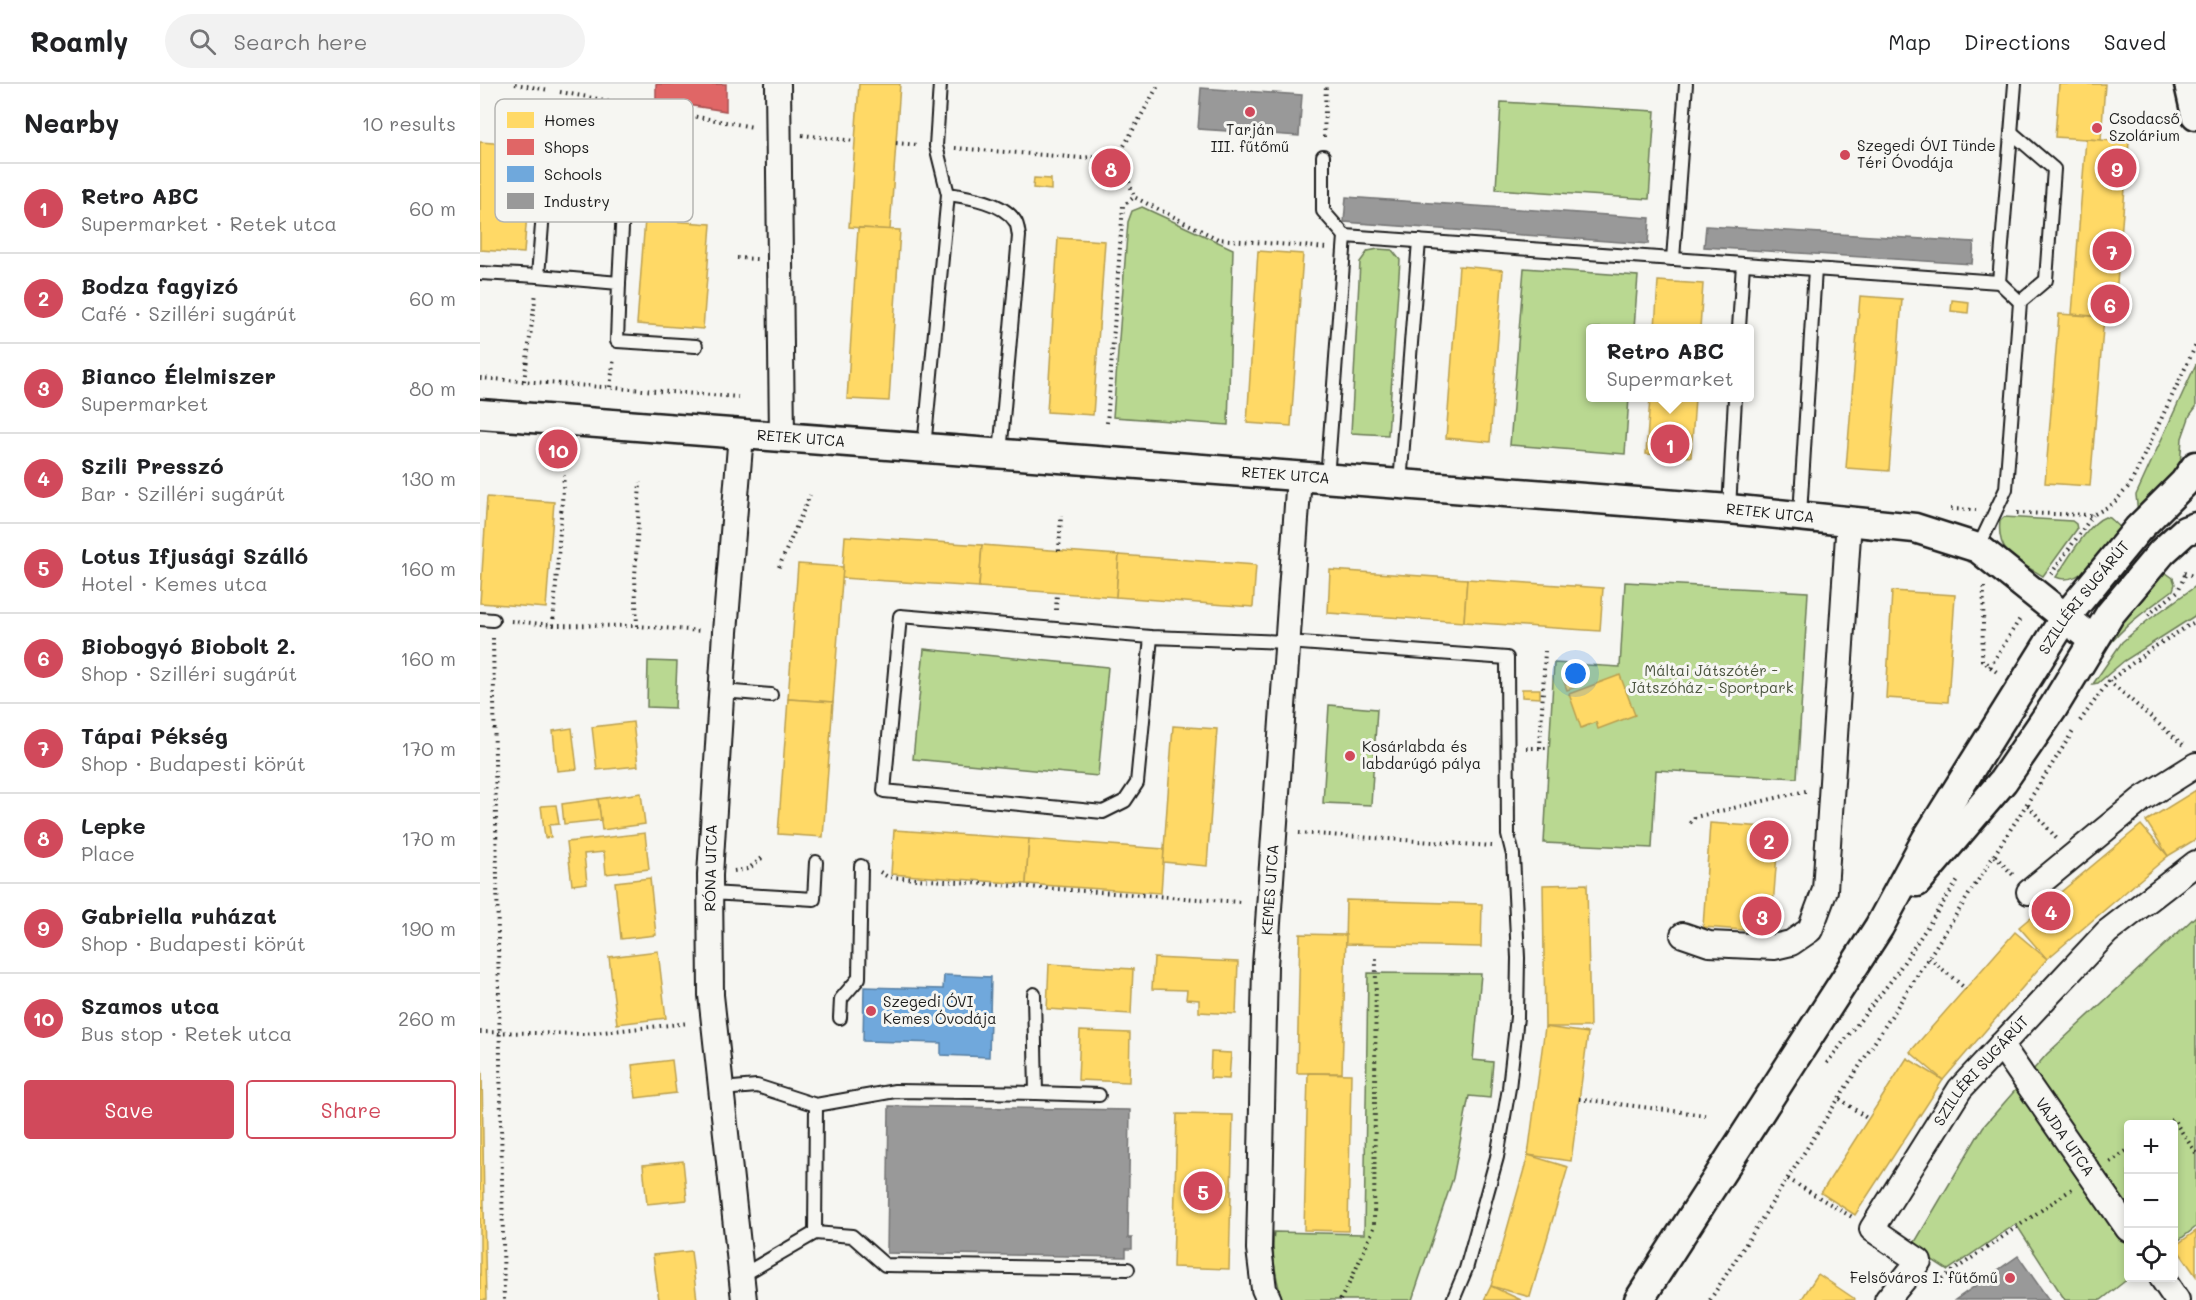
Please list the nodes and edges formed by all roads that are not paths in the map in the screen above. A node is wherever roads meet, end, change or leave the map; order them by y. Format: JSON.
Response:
{"nodes":[{"id":1,"x":778,"y":84,"type":"edge"},
{"id":2,"x":940,"y":84,"type":"edge"},
{"id":3,"x":1686,"y":84,"type":"edge"},
{"id":4,"x":2015,"y":84,"type":"edge"},
{"id":5,"x":2189,"y":84,"type":"edge"},
{"id":6,"x":2196,"y":115,"type":"edge"},
{"id":7,"x":2011,"y":132,"type":"junction"},
{"id":8,"x":1323,"y":156,"type":"road end"},
{"id":9,"x":948,"y":194,"type":"junction"},
{"id":10,"x":542,"y":222,"type":"edge"},
{"id":11,"x":622,"y":222,"type":"edge"},
{"id":12,"x":1345,"y":236,"type":"junction"},
{"id":13,"x":1419,"y":242,"type":"junction"},
{"id":14,"x":1673,"y":259,"type":"junction"},
{"id":15,"x":1743,"y":264,"type":"junction"},
{"id":16,"x":1815,"y":269,"type":"junction"},
{"id":17,"x":480,"y":273,"type":"edge"},
{"id":18,"x":538,"y":276,"type":"junction"},
{"id":19,"x":1999,"y":282,"type":"junction"},
{"id":20,"x":619,"y":283,"type":"junction"},
{"id":21,"x":2020,"y":302,"type":"junction"},
{"id":22,"x":1739,"y":324,"type":"edge"},
{"id":23,"x":696,"y":346,"type":"dead end"},
{"id":24,"x":1735,"y":402,"type":"edge"},
{"id":25,"x":480,"y":414,"type":"edge"},
{"id":26,"x":741,"y":434,"type":"junction"},
{"id":27,"x":782,"y":437,"type":"junction"},
{"id":28,"x":924,"y":448,"type":"junction"},
{"id":29,"x":1000,"y":454,"type":"junction"},
{"id":30,"x":2196,"y":466,"type":"edge"},
{"id":31,"x":1299,"y":476,"type":"junction"},
{"id":32,"x":1327,"y":478,"type":"junction"},
{"id":33,"x":1400,"y":484,"type":"junction"},
{"id":34,"x":1729,"y":509,"type":"junction"},
{"id":35,"x":1800,"y":515,"type":"junction"},
{"id":36,"x":1849,"y":520,"type":"junction"},
{"id":37,"x":2196,"y":527,"type":"edge"},
{"id":38,"x":1978,"y":548,"type":"junction"},
{"id":39,"x":2064,"y":619,"type":"junction"},
{"id":40,"x":1151,"y":637,"type":"junction"},
{"id":41,"x":2093,"y":640,"type":"junction"},
{"id":42,"x":1287,"y":642,"type":"junction"},
{"id":43,"x":722,"y":691,"type":"junction"},
{"id":44,"x":771,"y":695,"type":"dead end"},
{"id":45,"x":2192,"y":757,"type":"edge"},
{"id":46,"x":816,"y":862,"type":"dead end"},
{"id":47,"x":2196,"y":863,"type":"edge"},
{"id":48,"x":866,"y":866,"type":"road end"},
{"id":49,"x":710,"y":892,"type":"junction"},
{"id":50,"x":2029,"y":892,"type":"dead end"},
{"id":51,"x":1879,"y":927,"type":"junction"},
{"id":52,"x":1683,"y":934,"type":"dead end"},
{"id":53,"x":1034,"y":994,"type":"dead end"},
{"id":54,"x":840,"y":1018,"type":"dead end"},
{"id":55,"x":2001,"y":1045,"type":"junction"},
{"id":56,"x":721,"y":1089,"type":"junction"},
{"id":57,"x":1036,"y":1093,"type":"junction"},
{"id":58,"x":1099,"y":1095,"type":"dead end"},
{"id":59,"x":816,"y":1105,"type":"junction"},
{"id":60,"x":2127,"y":1228,"type":"edge"},
{"id":61,"x":815,"y":1233,"type":"junction"},
{"id":62,"x":1128,"y":1269,"type":"dead end"},
{"id":63,"x":741,"y":1276,"type":"junction"},
{"id":64,"x":744,"y":1300,"type":"edge"},
{"id":65,"x":1269,"y":1300,"type":"edge"},
{"id":66,"x":1454,"y":1300,"type":"edge"},
{"id":67,"x":1639,"y":1300,"type":"edge"},
{"id":68,"x":1887,"y":1300,"type":"edge"}],
"edges":[{"from":1,"to":27,"type":"street"},
{"from":2,"to":9,"type":"lane"},
{"from":3,"to":14,"type":"lane"},
{"from":4,"to":7,"type":"lane"},
{"from":5,"to":6,"type":"street"},
{"from":7,"to":19,"type":"lane"},
{"from":7,"to":21,"type":"lane"},
{"from":8,"to":12,"type":"lane"},
{"from":9,"to":28,"type":"lane"},
{"from":9,"to":29,"type":"lane"},
{"from":10,"to":18,"type":"lane"},
{"from":11,"to":20,"type":"lane"},
{"from":12,"to":13,"type":"lane"},
{"from":12,"to":32,"type":"lane"},
{"from":13,"to":14,"type":"lane"},
{"from":13,"to":33,"type":"lane"},
{"from":14,"to":15,"type":"lane"},
{"from":15,"to":16,"type":"lane"},
{"from":15,"to":22,"type":"lane"},
{"from":16,"to":19,"type":"lane"},
{"from":16,"to":35,"type":"lane"},
{"from":17,"to":18,"type":"lane"},
{"from":18,"to":20,"type":"lane"},
{"from":19,"to":21,"type":"lane"},
{"from":20,"to":23,"type":"lane"},
{"from":21,"to":38,"type":"lane"},
{"from":24,"to":34,"type":"lane"},
{"from":25,"to":26,"type":"street","name":"RETEK UTCA"},
{"from":26,"to":27,"type":"street","name":"RETEK UTCA"},
{"from":26,"to":43,"type":"street","name":"RÓNA UTCA"},
{"from":27,"to":28,"type":"street","name":"RETEK UTCA"},
{"from":28,"to":29,"type":"street","name":"RETEK UTCA"},
{"from":29,"to":31,"type":"street","name":"RETEK UTCA"},
{"from":30,"to":39,"type":"street","name":"SZILLÉRI SUGÁRÚT"},
{"from":31,"to":32,"type":"street","name":"RETEK UTCA"},
{"from":31,"to":42,"type":"street","name":"KEMES UTCA"},
{"from":32,"to":33,"type":"street","name":"RETEK UTCA"},
{"from":33,"to":34,"type":"street","name":"RETEK UTCA"},
{"from":34,"to":35,"type":"street","name":"RETEK UTCA"},
{"from":35,"to":36,"type":"street","name":"RETEK UTCA"},
{"from":36,"to":38,"type":"street","name":"RETEK UTCA"},
{"from":36,"to":52,"type":"street"},
{"from":37,"to":41,"type":"street","name":"SZILLÉRI SUGÁRÚT"},
{"from":38,"to":39,"type":"street","name":"RETEK UTCA"},
{"from":39,"to":41,"type":"street","name":"RETEK UTCA"},
{"from":39,"to":51,"type":"street","name":"SZILLÉRI SUGÁRÚT"},
{"from":40,"to":40,"type":"lane"},
{"from":40,"to":42,"type":"lane"},
{"from":41,"to":51,"type":"street","name":"SZILLÉRI SUGÁRÚT"},
{"from":42,"to":65,"type":"street","name":"KEMES UTCA"},
{"from":42,"to":66,"type":"lane"},
{"from":43,"to":44,"type":"lane"},
{"from":43,"to":49,"type":"street","name":"RÓNA UTCA"},
{"from":45,"to":50,"type":"street"},
{"from":46,"to":49,"type":"lane"},
{"from":47,"to":55,"type":"street","name":"SZILLÉRI SUGÁRÚT"},
{"from":48,"to":54,"type":"lane"},
{"from":49,"to":56,"type":"street","name":"RÓNA UTCA"},
{"from":51,"to":67,"type":"street","name":"SZILLÉRI SUGÁRÚT"},
{"from":53,"to":57,"type":"lane"},
{"from":55,"to":60,"type":"street","name":"VAJDA UTCA"},
{"from":55,"to":68,"type":"street","name":"SZILLÉRI SUGÁRÚT"},
{"from":56,"to":59,"type":"lane"},
{"from":56,"to":63,"type":"street","name":"RÓNA UTCA"},
{"from":57,"to":58,"type":"lane"},
{"from":57,"to":59,"type":"lane"},
{"from":59,"to":61,"type":"lane"},
{"from":61,"to":62,"type":"lane"},
{"from":61,"to":63,"type":"lane"},
{"from":63,"to":64,"type":"street","name":"RÓNA UTCA"}]}
